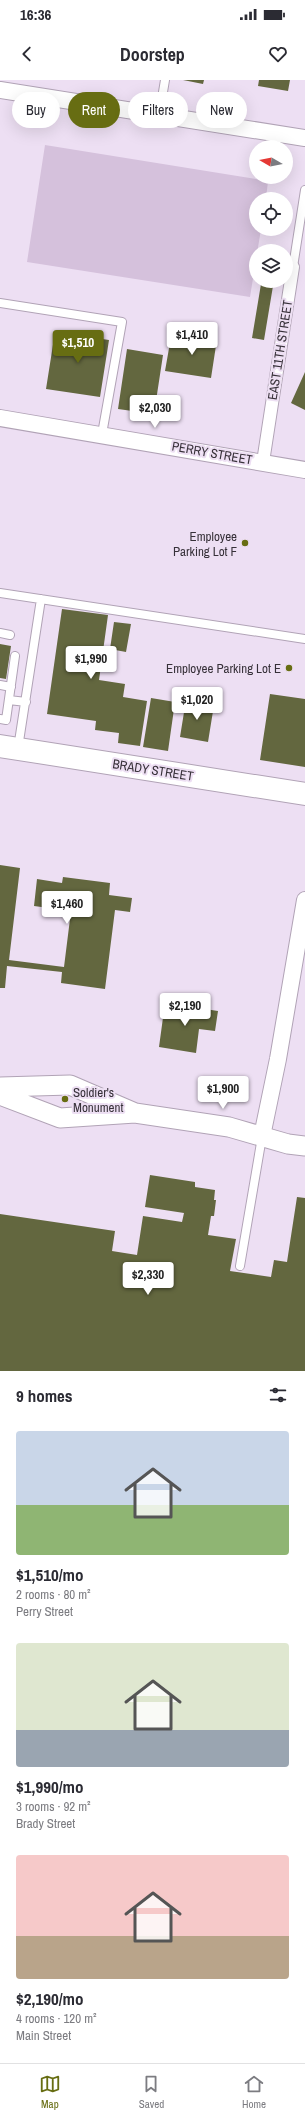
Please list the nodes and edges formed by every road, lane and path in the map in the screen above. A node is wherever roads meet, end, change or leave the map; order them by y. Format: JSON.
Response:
{"nodes":[{"id":1,"x":164,"y":80,"type":"edge"},
{"id":2,"x":1,"y":90,"type":"edge"},
{"id":3,"x":162,"y":92,"type":"edge"},
{"id":4,"x":128,"y":111,"type":"edge"},
{"id":5,"x":188,"y":120,"type":"edge"},
{"id":6,"x":305,"y":138,"type":"edge"},
{"id":7,"x":305,"y":190,"type":"edge"},
{"id":8,"x":293,"y":267,"type":"edge"},
{"id":9,"x":290,"y":288,"type":"edge"},
{"id":10,"x":0,"y":303,"type":"edge"},
{"id":11,"x":0,"y":418,"type":"edge"},
{"id":12,"x":102,"y":434,"type":"junction"},
{"id":13,"x":263,"y":462,"type":"junction"},
{"id":14,"x":305,"y":470,"type":"edge"},
{"id":15,"x":0,"y":593,"type":"edge"},
{"id":16,"x":41,"y":599,"type":"junction"},
{"id":17,"x":0,"y":633,"type":"edge"},
{"id":18,"x":10,"y":635,"type":"dead end"},
{"id":19,"x":305,"y":639,"type":"edge"},
{"id":20,"x":15,"y":656,"type":"dead end"},
{"id":21,"x":0,"y":685,"type":"edge"},
{"id":22,"x":11,"y":687,"type":"junction"},
{"id":23,"x":9,"y":700,"type":"junction"},
{"id":24,"x":26,"y":702,"type":"junction"},
{"id":25,"x":0,"y":719,"type":"edge"},
{"id":26,"x":9,"y":747,"type":"edge"},
{"id":27,"x":305,"y":794,"type":"edge"},
{"id":28,"x":305,"y":900,"type":"edge"},
{"id":29,"x":0,"y":1086,"type":"edge"},
{"id":30,"x":0,"y":1095,"type":"edge"},
{"id":31,"x":135,"y":1113,"type":"junction"},
{"id":32,"x":262,"y":1136,"type":"junction"},
{"id":33,"x":305,"y":1146,"type":"edge"},
{"id":34,"x":240,"y":1266,"type":"dead end"}],
"edges":[{"from":1,"to":3,"type":"lane"},
{"from":2,"to":4,"type":"street"},
{"from":5,"to":6,"type":"street"},
{"from":7,"to":8,"type":"lane","name":"EAST 11TH STREET"},
{"from":9,"to":13,"type":"street","name":"EAST 11TH STREET"},
{"from":10,"to":12,"type":"lane"},
{"from":11,"to":12,"type":"street","name":"PERRY STREET"},
{"from":12,"to":13,"type":"street","name":"PERRY STREET"},
{"from":13,"to":14,"type":"street","name":"PERRY STREET"},
{"from":15,"to":16,"type":"lane"},
{"from":16,"to":19,"type":"lane"},
{"from":16,"to":24,"type":"lane"},
{"from":17,"to":18,"type":"lane"},
{"from":20,"to":22,"type":"lane"},
{"from":21,"to":22,"type":"lane"},
{"from":22,"to":23,"type":"lane"},
{"from":23,"to":24,"type":"lane"},
{"from":23,"to":25,"type":"lane"},
{"from":24,"to":26,"type":"lane"},
{"from":26,"to":27,"type":"highway","name":"BRADY STREET"},
{"from":28,"to":32,"type":"street"},
{"from":29,"to":31,"type":"street"},
{"from":30,"to":31,"type":"street"},
{"from":31,"to":32,"type":"street"},
{"from":32,"to":33,"type":"street"},
{"from":32,"to":34,"type":"lane"}]}
